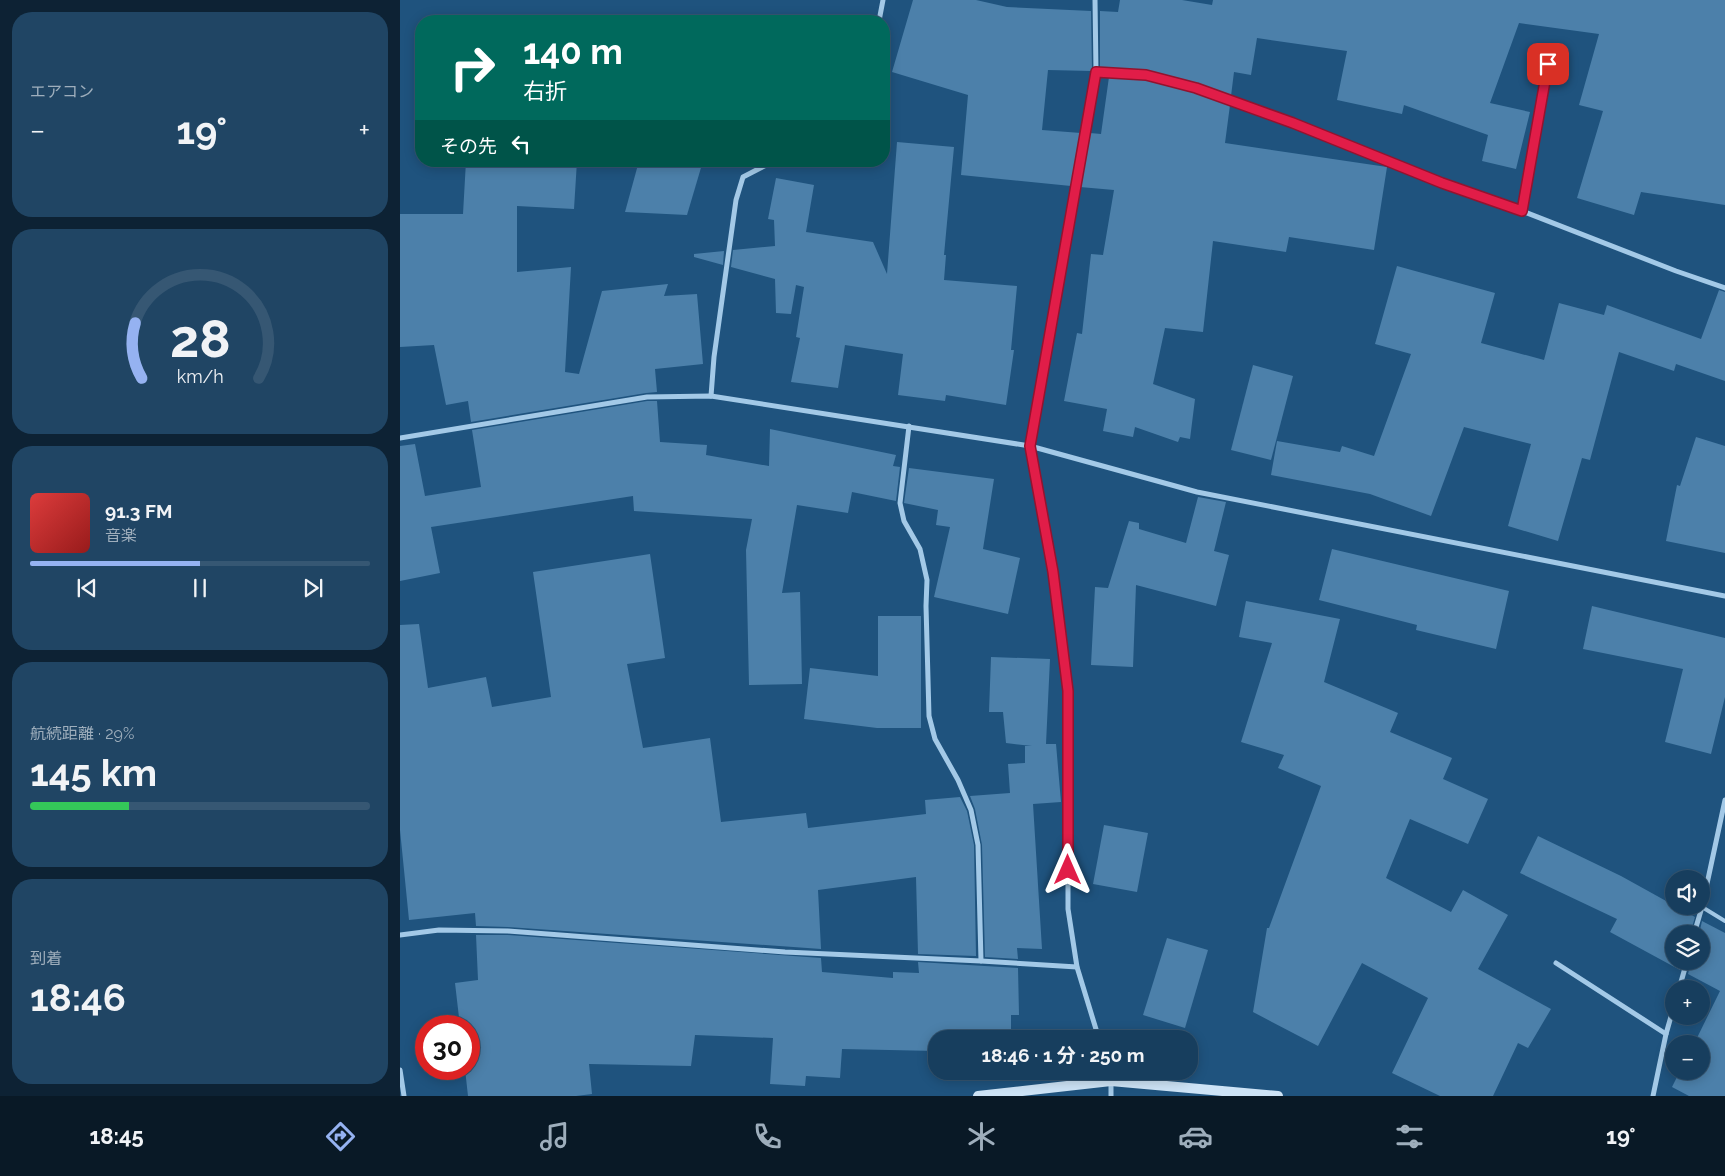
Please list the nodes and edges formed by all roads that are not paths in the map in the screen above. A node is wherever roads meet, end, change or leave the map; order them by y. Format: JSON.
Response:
{"nodes":[{"id":1,"x":883,"y":0,"type":"edge"},
{"id":2,"x":1095,"y":0,"type":"edge"},
{"id":3,"x":880,"y":15,"type":"edge"},
{"id":4,"x":1548,"y":64,"type":"dead end"},
{"id":5,"x":1096,"y":72,"type":"junction"},
{"id":6,"x":763,"y":167,"type":"edge"},
{"id":7,"x":1522,"y":211,"type":"junction"},
{"id":8,"x":1725,"y":288,"type":"edge"},
{"id":9,"x":711,"y":396,"type":"junction"},
{"id":10,"x":909,"y":426,"type":"junction"},
{"id":11,"x":400,"y":438,"type":"edge"},
{"id":12,"x":1030,"y":446,"type":"junction"},
{"id":13,"x":1725,"y":596,"type":"edge"},
{"id":14,"x":1725,"y":800,"type":"edge"},
{"id":15,"x":1710,"y":870,"type":"edge"},
{"id":16,"x":1710,"y":912,"type":"edge"},
{"id":17,"x":1725,"y":921,"type":"edge"},
{"id":18,"x":400,"y":935,"type":"edge"},
{"id":19,"x":980,"y":961,"type":"junction"},
{"id":20,"x":1556,"y":964,"type":"dead end"},
{"id":21,"x":1077,"y":967,"type":"junction"},
{"id":22,"x":1669,"y":1025,"type":"edge"},
{"id":23,"x":1096,"y":1030,"type":"edge"},
{"id":24,"x":1666,"y":1034,"type":"junction"},
{"id":25,"x":400,"y":1070,"type":"edge"},
{"id":26,"x":1084,"y":1080,"type":"edge"},
{"id":27,"x":1110,"y":1080,"type":"edge"},
{"id":28,"x":1144,"y":1080,"type":"edge"},
{"id":29,"x":404,"y":1096,"type":"edge"},
{"id":30,"x":978,"y":1096,"type":"edge"},
{"id":31,"x":1112,"y":1096,"type":"edge"},
{"id":32,"x":1278,"y":1096,"type":"edge"},
{"id":33,"x":1653,"y":1096,"type":"edge"}],
"edges":[{"from":1,"to":3,"type":"street"},
{"from":2,"to":5,"type":"street"},
{"from":4,"to":7,"type":"street"},
{"from":5,"to":7,"type":"street"},
{"from":5,"to":12,"type":"street"},
{"from":6,"to":9,"type":"street"},
{"from":7,"to":8,"type":"street"},
{"from":9,"to":10,"type":"street"},
{"from":9,"to":11,"type":"street"},
{"from":10,"to":12,"type":"street"},
{"from":10,"to":19,"type":"street"},
{"from":12,"to":13,"type":"street"},
{"from":12,"to":21,"type":"street"},
{"from":14,"to":15,"type":"street"},
{"from":16,"to":17,"type":"lane"},
{"from":18,"to":19,"type":"street"},
{"from":19,"to":21,"type":"street"},
{"from":20,"to":24,"type":"street"},
{"from":21,"to":23,"type":"street"},
{"from":22,"to":24,"type":"street"},
{"from":24,"to":33,"type":"street"},
{"from":25,"to":29,"type":"street"},
{"from":26,"to":30,"type":"street"},
{"from":27,"to":31,"type":"street"},
{"from":28,"to":32,"type":"street"}]}
